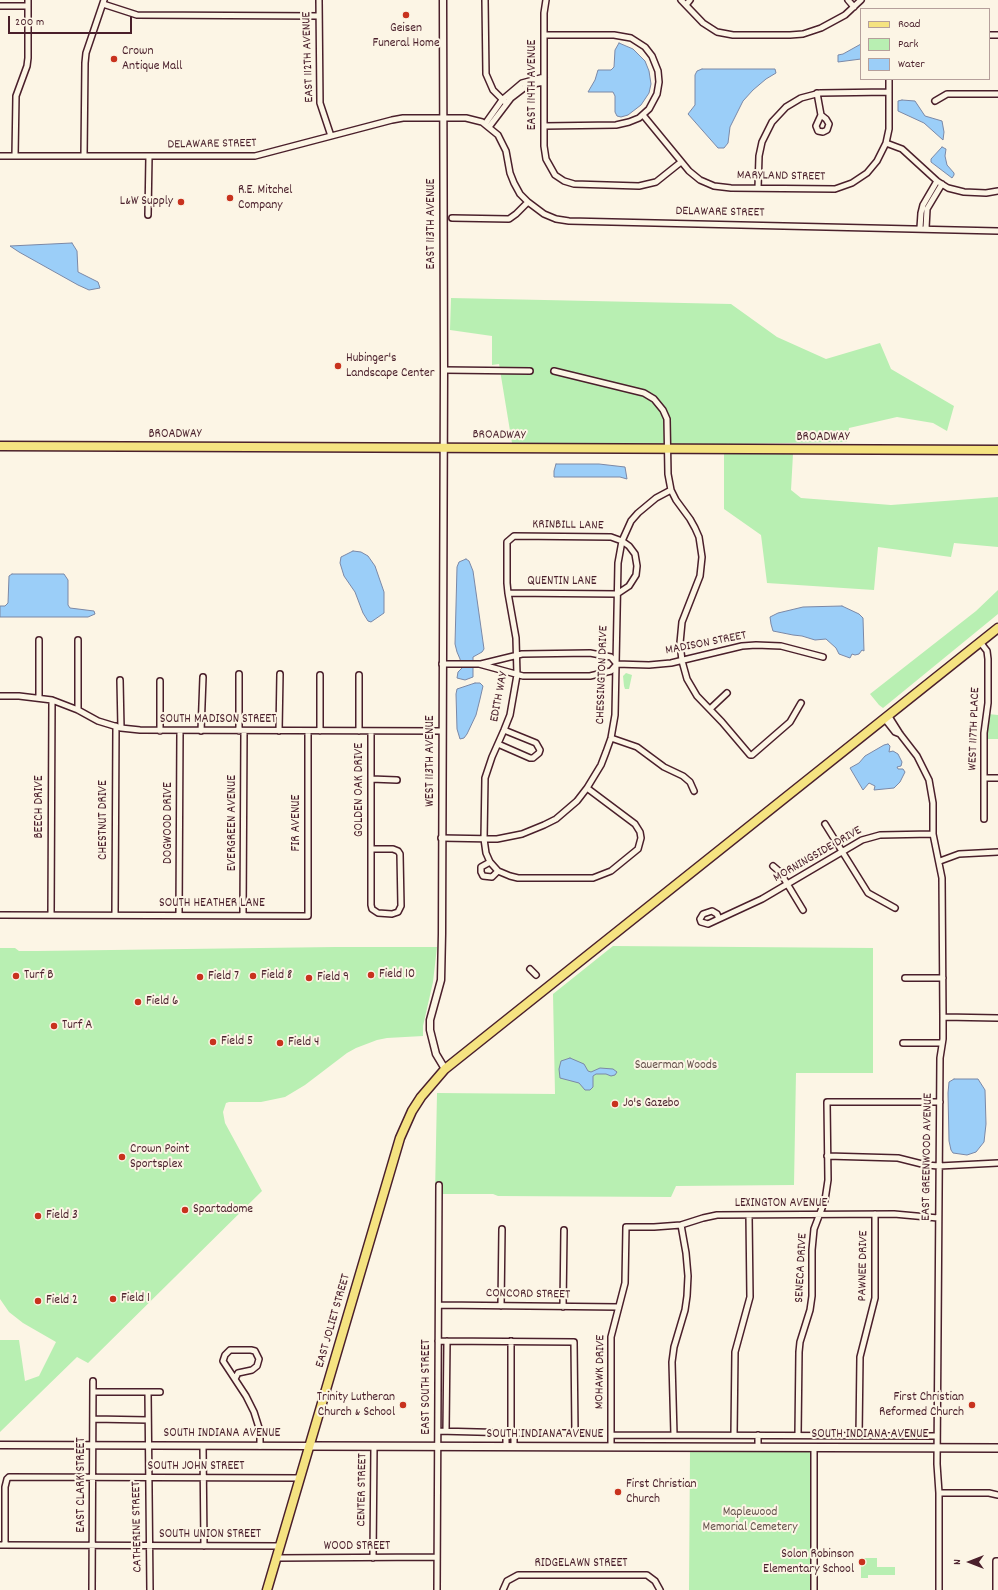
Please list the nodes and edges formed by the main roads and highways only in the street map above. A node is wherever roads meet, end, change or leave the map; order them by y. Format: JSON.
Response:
{"nodes":[{"id":1,"x":0,"y":446,"type":"edge"},
{"id":2,"x":998,"y":450,"type":"edge"},
{"id":3,"x":998,"y":628,"type":"edge"},
{"id":4,"x":310,"y":1446,"type":"junction"},
{"id":5,"x":998,"y":1448,"type":"edge"},
{"id":6,"x":268,"y":1590,"type":"edge"}],
"edges":[{"from":1,"to":2,"type":"main road","name":"BROADWAY"},
{"from":3,"to":4,"type":"main road","name":"EAST JOLIET STREET"},
{"from":4,"to":5,"type":"main road","name":"SOUTH INDIANA AVENUE"},
{"from":4,"to":6,"type":"main road","name":"EAST JOLIET STREET"}]}
